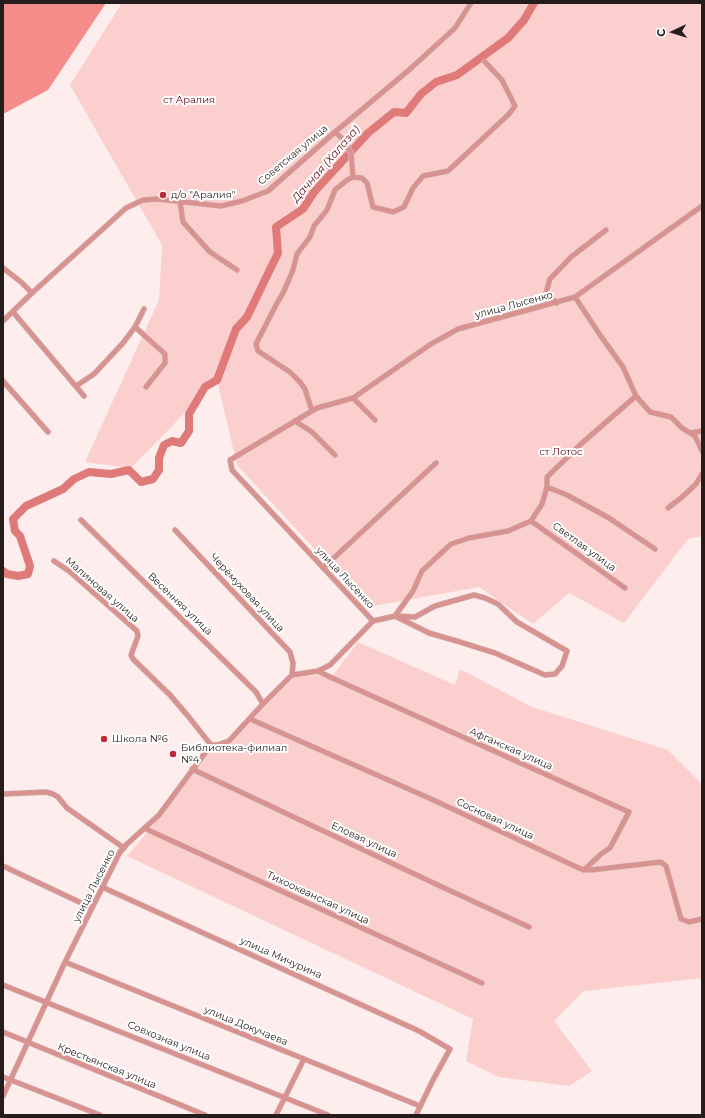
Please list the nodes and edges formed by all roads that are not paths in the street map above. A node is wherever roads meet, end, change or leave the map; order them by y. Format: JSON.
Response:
{"nodes":[{"id":1,"x":471,"y":3,"type":"edge"},
{"id":2,"x":485,"y":62,"type":"dead end"},
{"id":3,"x":335,"y":132,"type":"junction"},
{"id":4,"x":353,"y":177,"type":"junction"},
{"id":5,"x":180,"y":202,"type":"junction"},
{"id":6,"x":702,"y":206,"type":"edge"},
{"id":7,"x":606,"y":230,"type":"dead end"},
{"id":8,"x":3,"y":268,"type":"edge"},
{"id":9,"x":237,"y":270,"type":"dead end"},
{"id":10,"x":32,"y":293,"type":"junction"},
{"id":11,"x":575,"y":297,"type":"junction"},
{"id":12,"x":557,"y":303,"type":"junction"},
{"id":13,"x":144,"y":309,"type":"dead end"},
{"id":14,"x":13,"y":312,"type":"junction"},
{"id":15,"x":3,"y":321,"type":"edge"},
{"id":16,"x":135,"y":327,"type":"junction"},
{"id":17,"x":3,"y":381,"type":"edge"},
{"id":18,"x":76,"y":386,"type":"junction"},
{"id":19,"x":146,"y":387,"type":"dead end"},
{"id":20,"x":84,"y":396,"type":"dead end"},
{"id":21,"x":636,"y":396,"type":"junction"},
{"id":22,"x":353,"y":398,"type":"junction"},
{"id":23,"x":312,"y":411,"type":"junction"},
{"id":24,"x":375,"y":420,"type":"dead end"},
{"id":25,"x":295,"y":421,"type":"junction"},
{"id":26,"x":702,"y":431,"type":"edge"},
{"id":27,"x":48,"y":432,"type":"dead end"},
{"id":28,"x":690,"y":433,"type":"junction"},
{"id":29,"x":702,"y":451,"type":"edge"},
{"id":30,"x":335,"y":455,"type":"dead end"},
{"id":31,"x":436,"y":463,"type":"dead end"},
{"id":32,"x":702,"y":474,"type":"edge"},
{"id":33,"x":547,"y":487,"type":"junction"},
{"id":34,"x":668,"y":508,"type":"dead end"},
{"id":35,"x":81,"y":520,"type":"dead end"},
{"id":36,"x":532,"y":521,"type":"junction"},
{"id":37,"x":175,"y":530,"type":"dead end"},
{"id":38,"x":655,"y":549,"type":"dead end"},
{"id":39,"x":54,"y":561,"type":"dead end"},
{"id":40,"x":323,"y":568,"type":"junction"},
{"id":41,"x":625,"y":588,"type":"dead end"},
{"id":42,"x":395,"y":616,"type":"junction"},
{"id":43,"x":373,"y":621,"type":"junction"},
{"id":44,"x":318,"y":671,"type":"junction"},
{"id":45,"x":292,"y":675,"type":"junction"},
{"id":46,"x":263,"y":704,"type":"junction"},
{"id":47,"x":250,"y":719,"type":"junction"},
{"id":48,"x":211,"y":745,"type":"junction"},
{"id":49,"x":192,"y":769,"type":"junction"},
{"id":50,"x":3,"y":794,"type":"edge"},
{"id":51,"x":146,"y":829,"type":"junction"},
{"id":52,"x":124,"y":848,"type":"junction"},
{"id":53,"x":3,"y":866,"type":"edge"},
{"id":54,"x":584,"y":870,"type":"junction"},
{"id":55,"x":102,"y":887,"type":"junction"},
{"id":56,"x":92,"y":908,"type":"junction"},
{"id":57,"x":702,"y":919,"type":"edge"},
{"id":58,"x":529,"y":927,"type":"dead end"},
{"id":59,"x":65,"y":962,"type":"junction"},
{"id":60,"x":482,"y":983,"type":"dead end"},
{"id":61,"x":3,"y":985,"type":"edge"},
{"id":62,"x":46,"y":1001,"type":"junction"},
{"id":63,"x":3,"y":1032,"type":"edge"},
{"id":64,"x":27,"y":1043,"type":"junction"},
{"id":65,"x":304,"y":1059,"type":"junction"},
{"id":66,"x":3,"y":1077,"type":"edge"},
{"id":67,"x":10,"y":1080,"type":"junction"},
{"id":68,"x":3,"y":1096,"type":"edge"},
{"id":69,"x":285,"y":1097,"type":"junction"},
{"id":70,"x":420,"y":1106,"type":"junction"},
{"id":71,"x":100,"y":1115,"type":"edge"},
{"id":72,"x":205,"y":1115,"type":"edge"},
{"id":73,"x":276,"y":1115,"type":"edge"},
{"id":74,"x":328,"y":1115,"type":"edge"},
{"id":75,"x":416,"y":1115,"type":"edge"}],
"edges":[{"from":1,"to":3,"type":"street","name":"Советская улица"},
{"from":2,"to":4,"type":"street"},
{"from":3,"to":4,"type":"street"},
{"from":3,"to":5,"type":"street","name":"Советская улица"},
{"from":4,"to":23,"type":"street"},
{"from":5,"to":9,"type":"street"},
{"from":5,"to":10,"type":"street","name":"Советская улица"},
{"from":6,"to":11,"type":"street","name":"улица Лысенко"},
{"from":7,"to":12,"type":"street"},
{"from":8,"to":10,"type":"street"},
{"from":10,"to":14,"type":"street","name":"Советская улица"},
{"from":11,"to":12,"type":"street","name":"улица Лысенко"},
{"from":11,"to":21,"type":"street"},
{"from":12,"to":22,"type":"street","name":"улица Лысенко"},
{"from":13,"to":16,"type":"street"},
{"from":14,"to":15,"type":"street","name":"Советская улица"},
{"from":14,"to":18,"type":"street"},
{"from":16,"to":18,"type":"street"},
{"from":16,"to":19,"type":"street"},
{"from":17,"to":27,"type":"street"},
{"from":18,"to":20,"type":"street"},
{"from":21,"to":28,"type":"street"},
{"from":21,"to":33,"type":"street"},
{"from":22,"to":23,"type":"street","name":"улица Лысенко"},
{"from":22,"to":24,"type":"street"},
{"from":23,"to":25,"type":"street","name":"улица Лысенко"},
{"from":25,"to":30,"type":"street"},
{"from":25,"to":40,"type":"street","name":"улица Лысенко"},
{"from":26,"to":28,"type":"street"},
{"from":28,"to":29,"type":"street"},
{"from":31,"to":40,"type":"street"},
{"from":32,"to":34,"type":"street"},
{"from":33,"to":36,"type":"street"},
{"from":33,"to":38,"type":"street"},
{"from":35,"to":46,"type":"street","name":"Весенняя улица"},
{"from":36,"to":41,"type":"street","name":"Светлая улица"},
{"from":36,"to":42,"type":"street"},
{"from":37,"to":45,"type":"street","name":"Черёмуховая улица"},
{"from":39,"to":48,"type":"street","name":"Малиновая улица"},
{"from":40,"to":43,"type":"street","name":"улица Лысенко"},
{"from":42,"to":42,"type":"street"},
{"from":42,"to":43,"type":"street"},
{"from":43,"to":44,"type":"street","name":"улица Лысенко"},
{"from":44,"to":45,"type":"street","name":"улица Лысенко"},
{"from":44,"to":54,"type":"street","name":"Афганская улица"},
{"from":45,"to":46,"type":"street"},
{"from":46,"to":47,"type":"street"},
{"from":47,"to":48,"type":"street"},
{"from":47,"to":54,"type":"street","name":"Сосновая улица"},
{"from":48,"to":49,"type":"street","name":"улица Лысенко"},
{"from":49,"to":51,"type":"street","name":"улица Лысенко"},
{"from":49,"to":58,"type":"street","name":"Еловая улица"},
{"from":50,"to":52,"type":"street"},
{"from":51,"to":52,"type":"street","name":"улица Лысенко"},
{"from":51,"to":60,"type":"street","name":"Тихоокеанская улица"},
{"from":52,"to":55,"type":"street","name":"улица Лысенко"},
{"from":53,"to":56,"type":"street"},
{"from":54,"to":57,"type":"street","name":"Сосновая улица"},
{"from":55,"to":56,"type":"street","name":"улица Лысенко"},
{"from":55,"to":70,"type":"street","name":"улица Мичурина"},
{"from":56,"to":59,"type":"street","name":"улица Лысенко"},
{"from":59,"to":62,"type":"street","name":"улица Лысенко"},
{"from":59,"to":65,"type":"street","name":"улица Докучаева"},
{"from":61,"to":62,"type":"street","name":"Совхозная улица"},
{"from":62,"to":64,"type":"street","name":"улица Лысенко"},
{"from":62,"to":69,"type":"street","name":"Совхозная улица"},
{"from":63,"to":64,"type":"street","name":"Крестьянская улица"},
{"from":64,"to":67,"type":"street","name":"улица Лысенко"},
{"from":64,"to":72,"type":"street","name":"Крестьянская улица"},
{"from":65,"to":69,"type":"street"},
{"from":65,"to":70,"type":"street","name":"улица Докучаева"},
{"from":66,"to":67,"type":"street"},
{"from":67,"to":68,"type":"street","name":"улица Лысенко"},
{"from":67,"to":71,"type":"street"},
{"from":69,"to":73,"type":"street"},
{"from":69,"to":74,"type":"street","name":"Совхозная улица"},
{"from":70,"to":75,"type":"street"}]}
